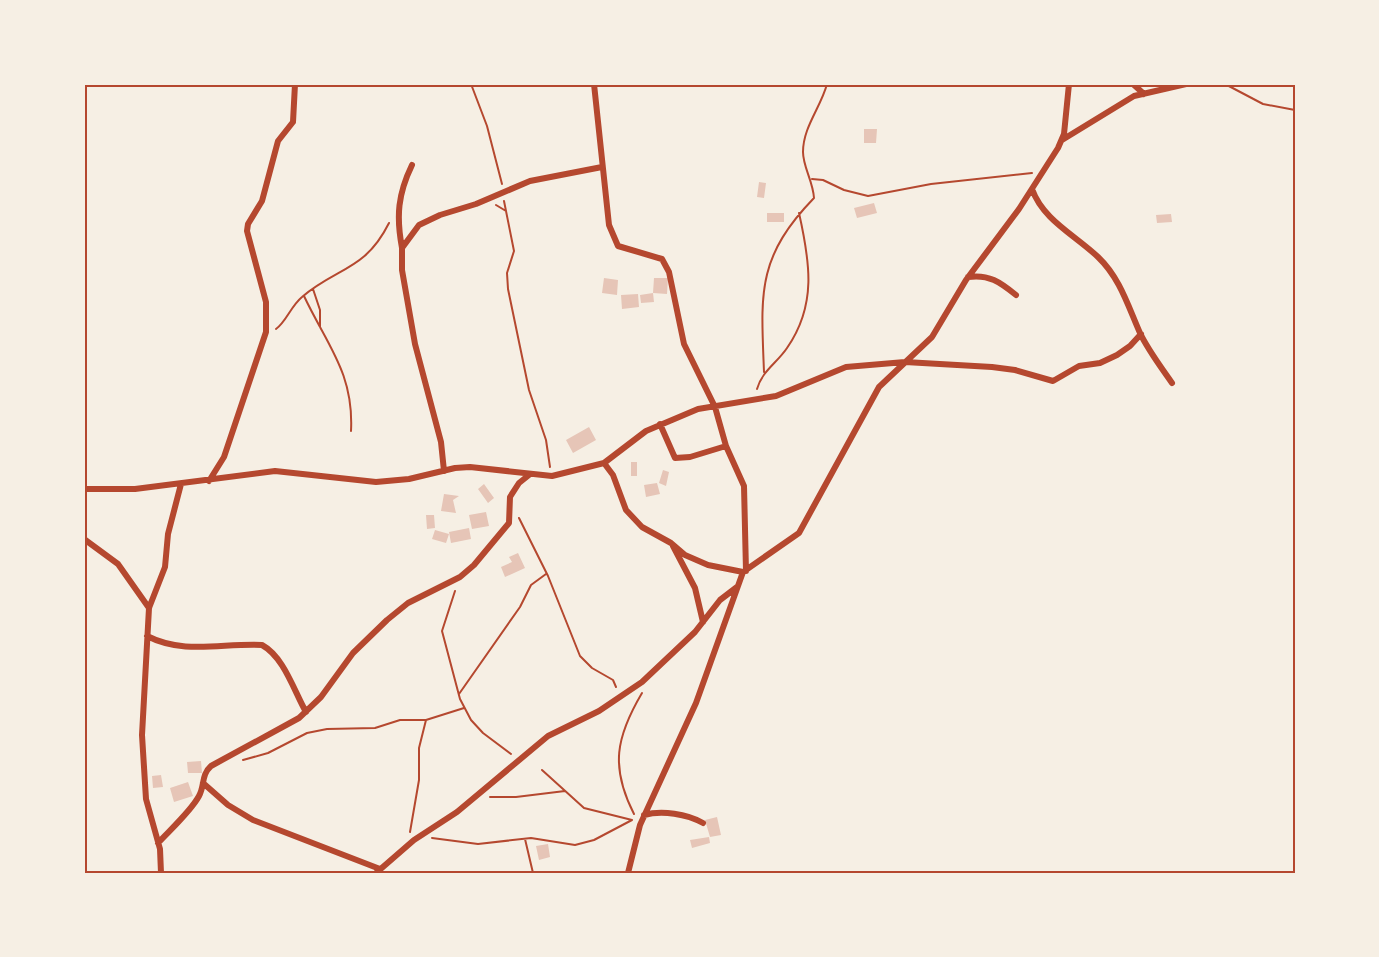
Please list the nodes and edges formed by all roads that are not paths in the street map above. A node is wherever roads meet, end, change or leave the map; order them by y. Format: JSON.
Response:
{"nodes":[{"id":1,"x":296,"y":84,"type":"edge"},
{"id":2,"x":594,"y":84,"type":"edge"},
{"id":3,"x":1069,"y":84,"type":"edge"},
{"id":4,"x":1133,"y":84,"type":"edge"},
{"id":5,"x":1186,"y":84,"type":"edge"},
{"id":6,"x":1144,"y":94,"type":"junction"},
{"id":7,"x":1061,"y":140,"type":"junction"},
{"id":8,"x":412,"y":165,"type":"dead end"},
{"id":9,"x":602,"y":167,"type":"junction"},
{"id":10,"x":1032,"y":189,"type":"junction"},
{"id":11,"x":402,"y":248,"type":"junction"},
{"id":12,"x":968,"y":277,"type":"junction"},
{"id":13,"x":1016,"y":295,"type":"dead end"},
{"id":14,"x":1141,"y":334,"type":"junction"},
{"id":15,"x":905,"y":362,"type":"junction"},
{"id":16,"x":1172,"y":383,"type":"dead end"},
{"id":17,"x":715,"y":407,"type":"junction"},
{"id":18,"x":660,"y":424,"type":"junction"},
{"id":19,"x":726,"y":446,"type":"junction"},
{"id":20,"x":604,"y":463,"type":"junction"},
{"id":21,"x":444,"y":471,"type":"junction"},
{"id":22,"x":529,"y":475,"type":"junction"},
{"id":23,"x":209,"y":481,"type":"junction"},
{"id":24,"x":181,"y":484,"type":"junction"},
{"id":25,"x":84,"y":489,"type":"edge"},
{"id":26,"x":84,"y":539,"type":"edge"},
{"id":27,"x":671,"y":543,"type":"junction"},
{"id":28,"x":745,"y":571,"type":"junction"},
{"id":29,"x":737,"y":587,"type":"junction"},
{"id":30,"x":149,"y":608,"type":"junction"},
{"id":31,"x":703,"y":622,"type":"junction"},
{"id":32,"x":147,"y":636,"type":"junction"},
{"id":33,"x":306,"y":712,"type":"junction"},
{"id":34,"x":203,"y":783,"type":"junction"},
{"id":35,"x":644,"y":815,"type":"junction"},
{"id":36,"x":703,"y":823,"type":"dead end"},
{"id":37,"x":158,"y":843,"type":"junction"},
{"id":38,"x":378,"y":871,"type":"edge"},
{"id":39,"x":162,"y":873,"type":"edge"},
{"id":40,"x":628,"y":873,"type":"edge"}],
"edges":[{"from":1,"to":23,"type":"street"},
{"from":2,"to":9,"type":"street"},
{"from":3,"to":7,"type":"street"},
{"from":4,"to":6,"type":"street"},
{"from":5,"to":6,"type":"street"},
{"from":6,"to":7,"type":"street"},
{"from":7,"to":10,"type":"street"},
{"from":8,"to":11,"type":"street"},
{"from":9,"to":11,"type":"street"},
{"from":9,"to":17,"type":"street"},
{"from":10,"to":12,"type":"street"},
{"from":10,"to":14,"type":"street"},
{"from":11,"to":21,"type":"street"},
{"from":12,"to":13,"type":"street"},
{"from":12,"to":15,"type":"street"},
{"from":14,"to":15,"type":"street"},
{"from":14,"to":16,"type":"street"},
{"from":15,"to":17,"type":"street"},
{"from":15,"to":28,"type":"street"},
{"from":17,"to":18,"type":"street"},
{"from":17,"to":19,"type":"street"},
{"from":18,"to":19,"type":"street"},
{"from":18,"to":20,"type":"street"},
{"from":19,"to":28,"type":"street"},
{"from":20,"to":22,"type":"street"},
{"from":20,"to":27,"type":"street"},
{"from":21,"to":22,"type":"street"},
{"from":21,"to":23,"type":"street"},
{"from":22,"to":33,"type":"street"},
{"from":23,"to":24,"type":"street"},
{"from":24,"to":25,"type":"street"},
{"from":24,"to":30,"type":"street"},
{"from":26,"to":30,"type":"street"},
{"from":27,"to":28,"type":"street"},
{"from":27,"to":31,"type":"street"},
{"from":28,"to":29,"type":"street"},
{"from":29,"to":31,"type":"street"},
{"from":29,"to":35,"type":"street"},
{"from":30,"to":32,"type":"street"},
{"from":31,"to":38,"type":"street"},
{"from":32,"to":33,"type":"street"},
{"from":32,"to":37,"type":"street"},
{"from":33,"to":34,"type":"street"},
{"from":34,"to":37,"type":"street"},
{"from":34,"to":38,"type":"street"},
{"from":35,"to":36,"type":"street"},
{"from":35,"to":40,"type":"street"},
{"from":37,"to":39,"type":"street"}]}
